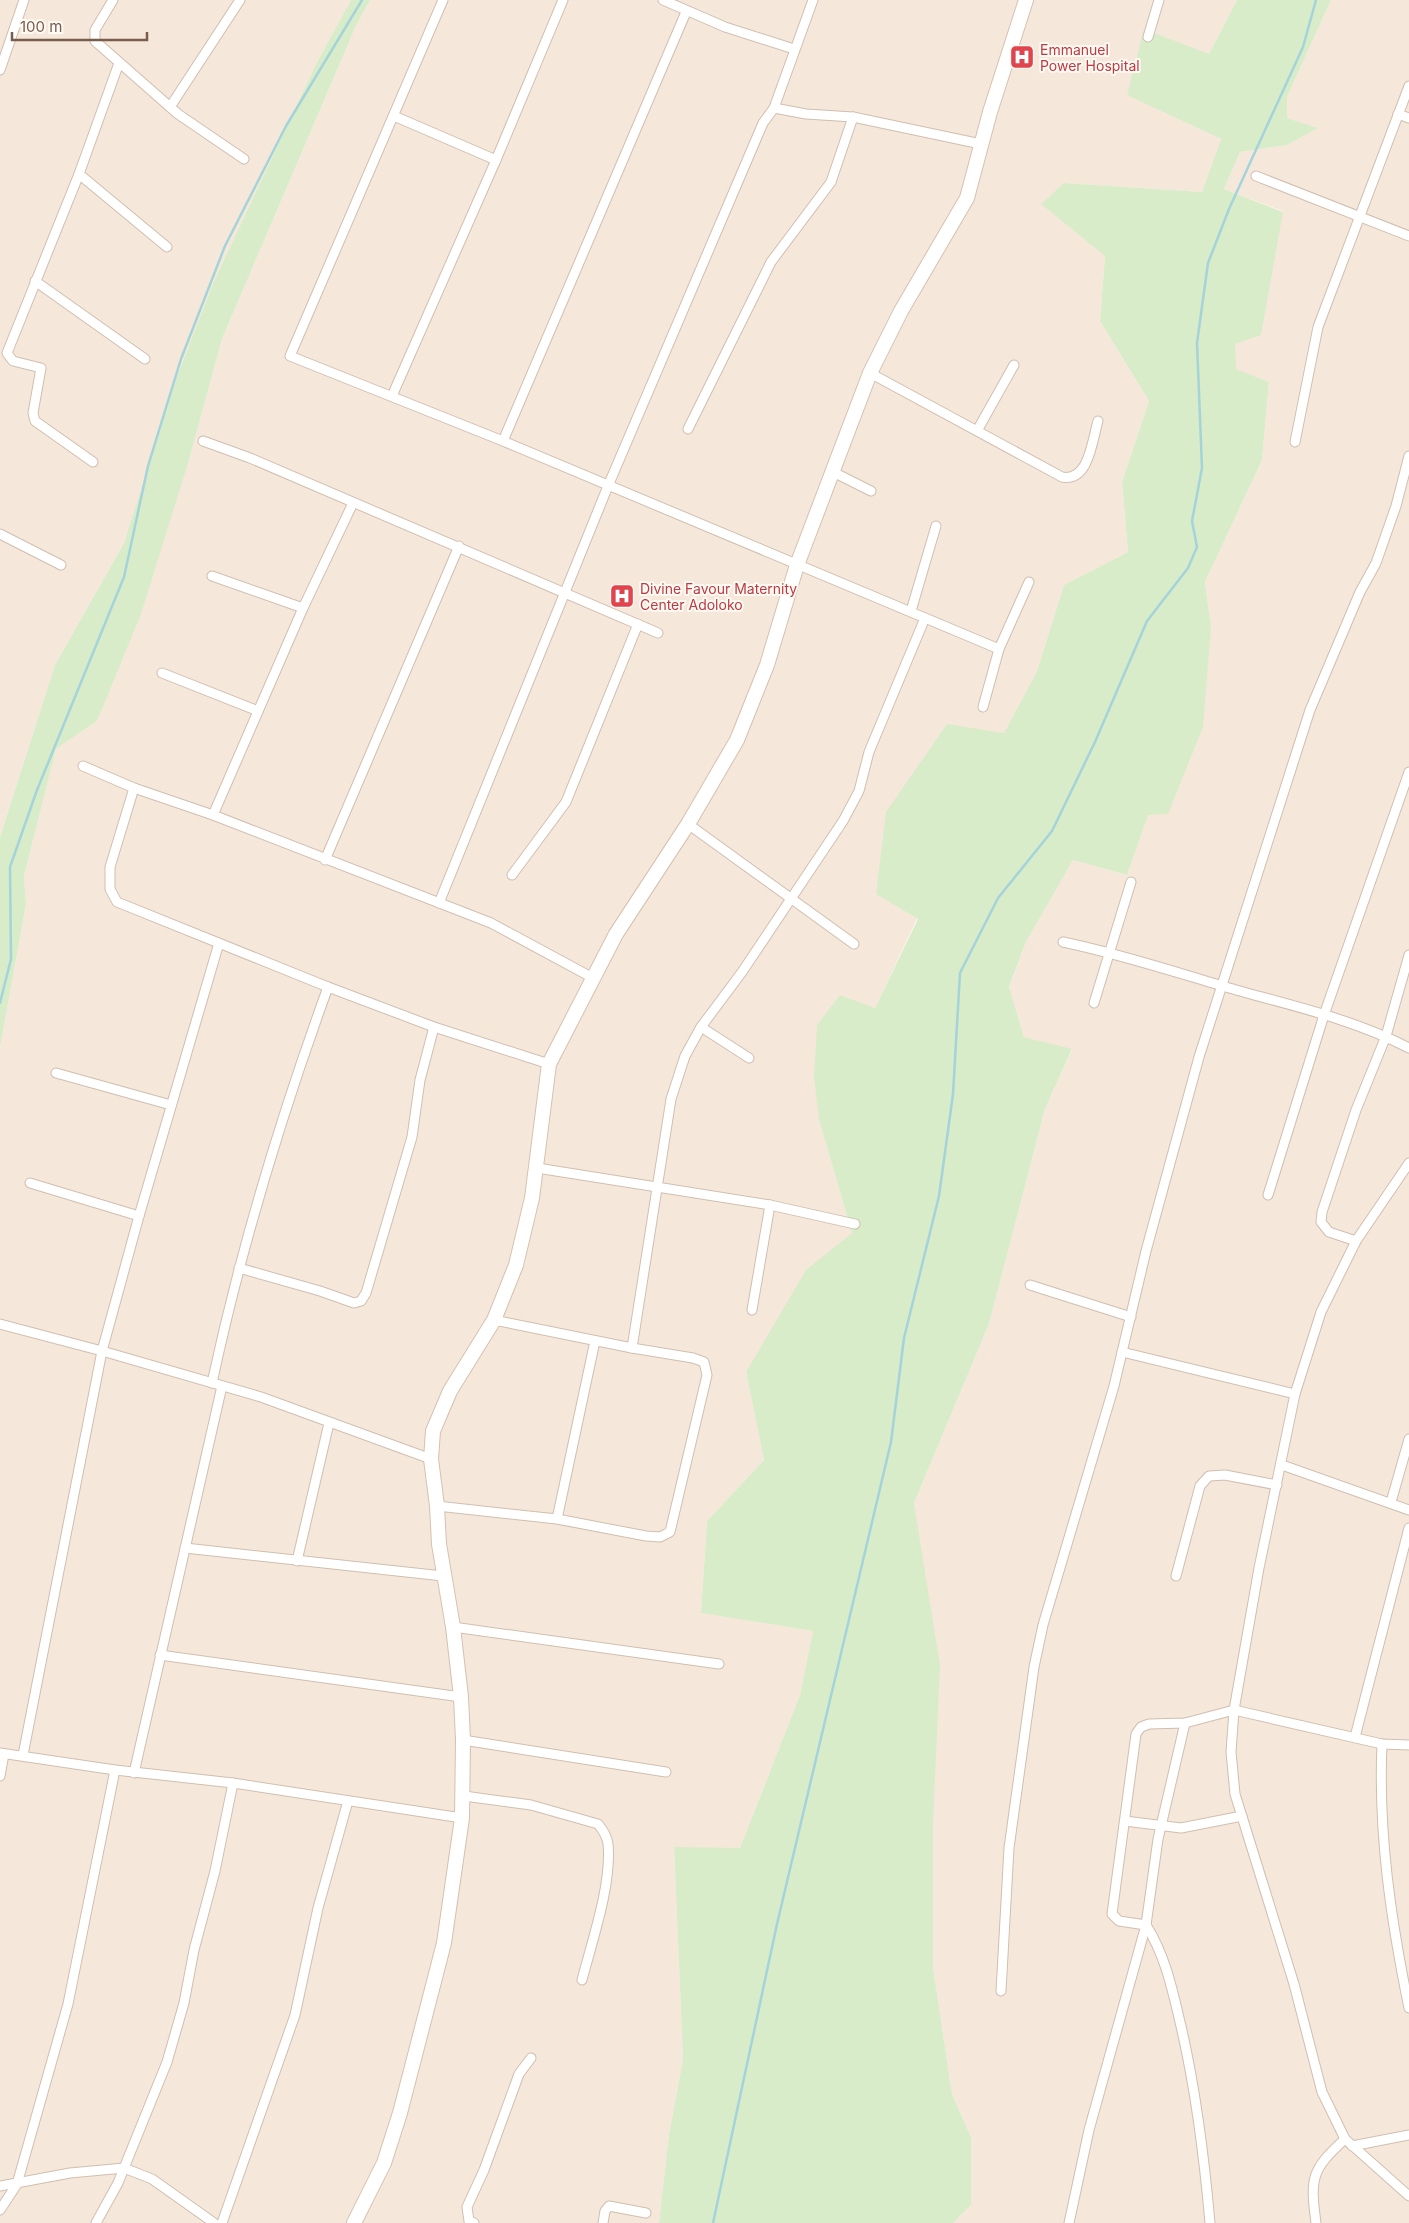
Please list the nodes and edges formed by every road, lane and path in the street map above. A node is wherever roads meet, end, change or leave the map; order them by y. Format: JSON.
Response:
{"nodes":[{"id":1,"x":24,"y":0,"type":"edge"},
{"id":2,"x":114,"y":0,"type":"edge"},
{"id":3,"x":240,"y":0,"type":"edge"},
{"id":4,"x":442,"y":0,"type":"edge"},
{"id":5,"x":563,"y":0,"type":"edge"},
{"id":6,"x":663,"y":0,"type":"edge"},
{"id":7,"x":813,"y":0,"type":"edge"},
{"id":8,"x":1026,"y":0,"type":"edge"},
{"id":9,"x":1158,"y":0,"type":"edge"},
{"id":10,"x":686,"y":12,"type":"junction"},
{"id":11,"x":1148,"y":37,"type":"dead end"},
{"id":12,"x":794,"y":50,"type":"junction"},
{"id":13,"x":119,"y":63,"type":"junction"},
{"id":14,"x":0,"y":70,"type":"edge"},
{"id":15,"x":1409,"y":86,"type":"edge"},
{"id":16,"x":170,"y":107,"type":"junction"},
{"id":17,"x":774,"y":108,"type":"junction"},
{"id":18,"x":1398,"y":114,"type":"junction"},
{"id":19,"x":394,"y":116,"type":"junction"},
{"id":20,"x":853,"y":117,"type":"junction"},
{"id":21,"x":1409,"y":118,"type":"edge"},
{"id":22,"x":981,"y":144,"type":"junction"},
{"id":23,"x":244,"y":160,"type":"dead end"},
{"id":24,"x":496,"y":160,"type":"junction"},
{"id":25,"x":80,"y":174,"type":"junction"},
{"id":26,"x":1256,"y":176,"type":"dead end"},
{"id":27,"x":1359,"y":217,"type":"junction"},
{"id":28,"x":1409,"y":236,"type":"edge"},
{"id":29,"x":167,"y":246,"type":"dead end"},
{"id":30,"x":35,"y":281,"type":"junction"},
{"id":31,"x":145,"y":359,"type":"dead end"},
{"id":32,"x":1014,"y":365,"type":"dead end"},
{"id":33,"x":870,"y":373,"type":"junction"},
{"id":34,"x":392,"y":396,"type":"junction"},
{"id":35,"x":1098,"y":421,"type":"dead end"},
{"id":36,"x":688,"y":429,"type":"dead end"},
{"id":37,"x":978,"y":429,"type":"junction"},
{"id":38,"x":503,"y":441,"type":"junction"},
{"id":39,"x":203,"y":442,"type":"dead end"},
{"id":40,"x":1295,"y":442,"type":"dead end"},
{"id":41,"x":1409,"y":456,"type":"edge"},
{"id":42,"x":93,"y":462,"type":"dead end"},
{"id":43,"x":831,"y":471,"type":"junction"},
{"id":44,"x":608,"y":486,"type":"junction"},
{"id":45,"x":871,"y":491,"type":"dead end"},
{"id":46,"x":353,"y":503,"type":"junction"},
{"id":47,"x":936,"y":526,"type":"dead end"},
{"id":48,"x":0,"y":534,"type":"edge"},
{"id":49,"x":459,"y":546,"type":"junction"},
{"id":50,"x":62,"y":565,"type":"dead end"},
{"id":51,"x":797,"y":565,"type":"junction"},
{"id":52,"x":212,"y":576,"type":"dead end"},
{"id":53,"x":1029,"y":582,"type":"dead end"},
{"id":54,"x":564,"y":594,"type":"junction"},
{"id":55,"x":303,"y":608,"type":"junction"},
{"id":56,"x":911,"y":611,"type":"junction"},
{"id":57,"x":925,"y":618,"type":"junction"},
{"id":58,"x":638,"y":624,"type":"junction"},
{"id":59,"x":658,"y":633,"type":"dead end"},
{"id":60,"x":999,"y":649,"type":"junction"},
{"id":61,"x":162,"y":673,"type":"dead end"},
{"id":62,"x":983,"y":707,"type":"dead end"},
{"id":63,"x":258,"y":711,"type":"junction"},
{"id":64,"x":83,"y":766,"type":"dead end"},
{"id":65,"x":1409,"y":772,"type":"edge"},
{"id":66,"x":134,"y":788,"type":"junction"},
{"id":67,"x":213,"y":815,"type":"junction"},
{"id":68,"x":688,"y":824,"type":"junction"},
{"id":69,"x":326,"y":860,"type":"junction"},
{"id":70,"x":512,"y":875,"type":"dead end"},
{"id":71,"x":1131,"y":882,"type":"dead end"},
{"id":72,"x":789,"y":898,"type":"junction"},
{"id":73,"x":439,"y":903,"type":"junction"},
{"id":74,"x":1063,"y":942,"type":"dead end"},
{"id":75,"x":219,"y":943,"type":"junction"},
{"id":76,"x":854,"y":944,"type":"dead end"},
{"id":77,"x":1109,"y":952,"type":"junction"},
{"id":78,"x":1409,"y":955,"type":"edge"},
{"id":79,"x":593,"y":978,"type":"junction"},
{"id":80,"x":1223,"y":986,"type":"junction"},
{"id":81,"x":328,"y":987,"type":"junction"},
{"id":82,"x":1094,"y":1003,"type":"dead end"},
{"id":83,"x":1324,"y":1015,"type":"junction"},
{"id":84,"x":434,"y":1027,"type":"junction"},
{"id":85,"x":701,"y":1027,"type":"junction"},
{"id":86,"x":1386,"y":1036,"type":"junction"},
{"id":87,"x":1409,"y":1048,"type":"edge"},
{"id":88,"x":749,"y":1058,"type":"dead end"},
{"id":89,"x":549,"y":1064,"type":"junction"},
{"id":90,"x":56,"y":1073,"type":"dead end"},
{"id":91,"x":171,"y":1105,"type":"junction"},
{"id":92,"x":1409,"y":1163,"type":"edge"},
{"id":93,"x":537,"y":1168,"type":"junction"},
{"id":94,"x":30,"y":1183,"type":"dead end"},
{"id":95,"x":657,"y":1186,"type":"junction"},
{"id":96,"x":1268,"y":1195,"type":"dead end"},
{"id":97,"x":770,"y":1205,"type":"junction"},
{"id":98,"x":139,"y":1216,"type":"junction"},
{"id":99,"x":855,"y":1224,"type":"dead end"},
{"id":100,"x":1356,"y":1242,"type":"junction"},
{"id":101,"x":240,"y":1268,"type":"junction"},
{"id":102,"x":1030,"y":1285,"type":"dead end"},
{"id":103,"x":752,"y":1310,"type":"dead end"},
{"id":104,"x":1131,"y":1317,"type":"junction"},
{"id":105,"x":494,"y":1320,"type":"junction"},
{"id":106,"x":0,"y":1324,"type":"edge"},
{"id":107,"x":595,"y":1341,"type":"junction"},
{"id":108,"x":632,"y":1348,"type":"junction"},
{"id":109,"x":102,"y":1351,"type":"junction"},
{"id":110,"x":1122,"y":1352,"type":"junction"},
{"id":111,"x":212,"y":1382,"type":"junction"},
{"id":112,"x":222,"y":1386,"type":"junction"},
{"id":113,"x":1295,"y":1394,"type":"junction"},
{"id":114,"x":329,"y":1423,"type":"junction"},
{"id":115,"x":1409,"y":1439,"type":"edge"},
{"id":116,"x":431,"y":1459,"type":"junction"},
{"id":117,"x":1282,"y":1465,"type":"junction"},
{"id":118,"x":1277,"y":1484,"type":"junction"},
{"id":119,"x":1391,"y":1502,"type":"junction"},
{"id":120,"x":437,"y":1506,"type":"junction"},
{"id":121,"x":1409,"y":1510,"type":"edge"},
{"id":122,"x":558,"y":1519,"type":"junction"},
{"id":123,"x":1409,"y":1528,"type":"edge"},
{"id":124,"x":185,"y":1548,"type":"junction"},
{"id":125,"x":297,"y":1561,"type":"junction"},
{"id":126,"x":443,"y":1576,"type":"junction"},
{"id":127,"x":1176,"y":1576,"type":"dead end"},
{"id":128,"x":454,"y":1627,"type":"junction"},
{"id":129,"x":160,"y":1655,"type":"junction"},
{"id":130,"x":719,"y":1664,"type":"dead end"},
{"id":131,"x":461,"y":1697,"type":"junction"},
{"id":132,"x":1234,"y":1710,"type":"junction"},
{"id":133,"x":1185,"y":1723,"type":"junction"},
{"id":134,"x":1355,"y":1738,"type":"junction"},
{"id":135,"x":464,"y":1740,"type":"junction"},
{"id":136,"x":1382,"y":1744,"type":"junction"},
{"id":137,"x":1409,"y":1745,"type":"edge"},
{"id":138,"x":2,"y":1753,"type":"edge"},
{"id":139,"x":22,"y":1755,"type":"junction"},
{"id":140,"x":115,"y":1770,"type":"junction"},
{"id":141,"x":134,"y":1772,"type":"junction"},
{"id":142,"x":666,"y":1772,"type":"dead end"},
{"id":143,"x":0,"y":1776,"type":"edge"},
{"id":144,"x":233,"y":1783,"type":"junction"},
{"id":145,"x":464,"y":1796,"type":"junction"},
{"id":146,"x":348,"y":1801,"type":"junction"},
{"id":147,"x":1242,"y":1816,"type":"junction"},
{"id":148,"x":462,"y":1818,"type":"junction"},
{"id":149,"x":1125,"y":1821,"type":"junction"},
{"id":150,"x":1161,"y":1826,"type":"junction"},
{"id":151,"x":1146,"y":1925,"type":"junction"},
{"id":152,"x":582,"y":1980,"type":"dead end"},
{"id":153,"x":1002,"y":1991,"type":"dead end"},
{"id":154,"x":1409,"y":2008,"type":"edge"},
{"id":155,"x":532,"y":2058,"type":"dead end"},
{"id":156,"x":1409,"y":2135,"type":"edge"},
{"id":157,"x":1348,"y":2143,"type":"junction"},
{"id":158,"x":124,"y":2168,"type":"junction"},
{"id":159,"x":16,"y":2184,"type":"junction"},
{"id":160,"x":0,"y":2186,"type":"edge"},
{"id":161,"x":1409,"y":2196,"type":"edge"},
{"id":162,"x":0,"y":2210,"type":"edge"},
{"id":163,"x":646,"y":2213,"type":"dead end"},
{"id":164,"x":96,"y":2223,"type":"edge"},
{"id":165,"x":214,"y":2223,"type":"edge"},
{"id":166,"x":222,"y":2223,"type":"edge"},
{"id":167,"x":354,"y":2223,"type":"edge"},
{"id":168,"x":474,"y":2223,"type":"edge"},
{"id":169,"x":603,"y":2223,"type":"edge"},
{"id":170,"x":1068,"y":2223,"type":"edge"},
{"id":171,"x":1210,"y":2223,"type":"edge"},
{"id":172,"x":1316,"y":2223,"type":"edge"}],
"edges":[{"from":1,"to":14,"type":"street"},
{"from":2,"to":13,"type":"street"},
{"from":3,"to":16,"type":"street"},
{"from":4,"to":19,"type":"street"},
{"from":5,"to":24,"type":"street"},
{"from":6,"to":10,"type":"street"},
{"from":7,"to":12,"type":"street"},
{"from":8,"to":22,"type":"street"},
{"from":9,"to":11,"type":"street"},
{"from":10,"to":12,"type":"street"},
{"from":10,"to":38,"type":"street"},
{"from":12,"to":17,"type":"street"},
{"from":13,"to":16,"type":"street"},
{"from":13,"to":25,"type":"street"},
{"from":15,"to":18,"type":"street"},
{"from":16,"to":23,"type":"street"},
{"from":17,"to":20,"type":"street"},
{"from":17,"to":44,"type":"street"},
{"from":18,"to":21,"type":"street"},
{"from":18,"to":27,"type":"street"},
{"from":19,"to":24,"type":"street"},
{"from":19,"to":34,"type":"street"},
{"from":20,"to":22,"type":"street"},
{"from":20,"to":36,"type":"street"},
{"from":22,"to":33,"type":"street"},
{"from":24,"to":34,"type":"street"},
{"from":25,"to":29,"type":"street"},
{"from":25,"to":30,"type":"street"},
{"from":26,"to":27,"type":"street"},
{"from":27,"to":28,"type":"street"},
{"from":27,"to":40,"type":"street"},
{"from":30,"to":31,"type":"street"},
{"from":30,"to":42,"type":"street"},
{"from":32,"to":37,"type":"street"},
{"from":33,"to":37,"type":"street"},
{"from":33,"to":43,"type":"street"},
{"from":34,"to":38,"type":"street"},
{"from":35,"to":37,"type":"street"},
{"from":38,"to":44,"type":"street"},
{"from":39,"to":46,"type":"street"},
{"from":41,"to":80,"type":"street"},
{"from":43,"to":45,"type":"street"},
{"from":43,"to":51,"type":"street"},
{"from":44,"to":51,"type":"street"},
{"from":44,"to":54,"type":"street"},
{"from":46,"to":49,"type":"street"},
{"from":46,"to":55,"type":"street"},
{"from":47,"to":56,"type":"street"},
{"from":48,"to":50,"type":"street"},
{"from":49,"to":54,"type":"street"},
{"from":49,"to":69,"type":"street"},
{"from":51,"to":56,"type":"street"},
{"from":51,"to":68,"type":"street"},
{"from":52,"to":55,"type":"street"},
{"from":53,"to":60,"type":"street"},
{"from":54,"to":58,"type":"street"},
{"from":54,"to":73,"type":"street"},
{"from":55,"to":63,"type":"street"},
{"from":56,"to":57,"type":"street"},
{"from":57,"to":60,"type":"street"},
{"from":57,"to":72,"type":"street"},
{"from":58,"to":59,"type":"street"},
{"from":58,"to":70,"type":"street"},
{"from":60,"to":62,"type":"street"},
{"from":61,"to":63,"type":"street"},
{"from":63,"to":67,"type":"street"},
{"from":64,"to":66,"type":"street"},
{"from":65,"to":83,"type":"street"},
{"from":66,"to":67,"type":"street"},
{"from":66,"to":75,"type":"street"},
{"from":67,"to":69,"type":"street"},
{"from":68,"to":72,"type":"street"},
{"from":68,"to":79,"type":"street"},
{"from":69,"to":73,"type":"street"},
{"from":71,"to":77,"type":"street"},
{"from":72,"to":76,"type":"street"},
{"from":72,"to":85,"type":"street"},
{"from":73,"to":79,"type":"street"},
{"from":74,"to":77,"type":"street"},
{"from":75,"to":81,"type":"street"},
{"from":75,"to":91,"type":"street"},
{"from":77,"to":80,"type":"street"},
{"from":77,"to":82,"type":"street"},
{"from":78,"to":86,"type":"street"},
{"from":79,"to":89,"type":"street"},
{"from":80,"to":83,"type":"street"},
{"from":80,"to":104,"type":"street"},
{"from":81,"to":84,"type":"street"},
{"from":81,"to":101,"type":"street"},
{"from":83,"to":86,"type":"street"},
{"from":83,"to":96,"type":"street"},
{"from":84,"to":89,"type":"street"},
{"from":84,"to":101,"type":"street"},
{"from":85,"to":88,"type":"street"},
{"from":85,"to":95,"type":"street"},
{"from":86,"to":87,"type":"street"},
{"from":86,"to":100,"type":"street"},
{"from":89,"to":93,"type":"street"},
{"from":90,"to":91,"type":"street"},
{"from":91,"to":98,"type":"street"},
{"from":92,"to":100,"type":"street"},
{"from":93,"to":95,"type":"street"},
{"from":93,"to":105,"type":"street"},
{"from":94,"to":98,"type":"street"},
{"from":95,"to":97,"type":"street"},
{"from":95,"to":108,"type":"street"},
{"from":97,"to":99,"type":"street"},
{"from":97,"to":103,"type":"street"},
{"from":98,"to":109,"type":"street"},
{"from":100,"to":113,"type":"street"},
{"from":101,"to":111,"type":"street"},
{"from":102,"to":104,"type":"street"},
{"from":104,"to":110,"type":"street"},
{"from":105,"to":107,"type":"street"},
{"from":105,"to":116,"type":"street"},
{"from":106,"to":109,"type":"street"},
{"from":107,"to":108,"type":"street"},
{"from":107,"to":122,"type":"street"},
{"from":108,"to":122,"type":"street"},
{"from":109,"to":111,"type":"street"},
{"from":109,"to":139,"type":"street"},
{"from":110,"to":113,"type":"street"},
{"from":110,"to":153,"type":"street"},
{"from":111,"to":112,"type":"street"},
{"from":112,"to":114,"type":"street"},
{"from":112,"to":124,"type":"street"},
{"from":113,"to":117,"type":"street"},
{"from":114,"to":116,"type":"street"},
{"from":114,"to":125,"type":"street"},
{"from":115,"to":119,"type":"street"},
{"from":116,"to":120,"type":"street"},
{"from":117,"to":118,"type":"street"},
{"from":117,"to":119,"type":"street"},
{"from":118,"to":127,"type":"street"},
{"from":118,"to":132,"type":"street"},
{"from":119,"to":121,"type":"street"},
{"from":120,"to":122,"type":"street"},
{"from":120,"to":126,"type":"street"},
{"from":123,"to":134,"type":"street"},
{"from":124,"to":125,"type":"street"},
{"from":124,"to":129,"type":"street"},
{"from":125,"to":126,"type":"street"},
{"from":126,"to":128,"type":"street"},
{"from":128,"to":130,"type":"street"},
{"from":128,"to":131,"type":"street"},
{"from":129,"to":131,"type":"street"},
{"from":129,"to":141,"type":"street"},
{"from":131,"to":135,"type":"street"},
{"from":132,"to":133,"type":"street"},
{"from":132,"to":134,"type":"street"},
{"from":132,"to":147,"type":"street"},
{"from":133,"to":149,"type":"street"},
{"from":133,"to":150,"type":"street"},
{"from":134,"to":136,"type":"street"},
{"from":135,"to":142,"type":"street"},
{"from":135,"to":145,"type":"street"},
{"from":136,"to":137,"type":"street"},
{"from":136,"to":154,"type":"street"},
{"from":138,"to":139,"type":"street"},
{"from":138,"to":143,"type":"street"},
{"from":139,"to":140,"type":"street"},
{"from":140,"to":141,"type":"street"},
{"from":140,"to":159,"type":"street"},
{"from":141,"to":144,"type":"street"},
{"from":144,"to":146,"type":"street"},
{"from":144,"to":158,"type":"street"},
{"from":145,"to":148,"type":"street"},
{"from":145,"to":152,"type":"street"},
{"from":146,"to":148,"type":"street"},
{"from":146,"to":166,"type":"street"},
{"from":147,"to":150,"type":"street"},
{"from":147,"to":157,"type":"street"},
{"from":148,"to":167,"type":"street"},
{"from":149,"to":150,"type":"street"},
{"from":149,"to":151,"type":"street"},
{"from":150,"to":151,"type":"street"},
{"from":151,"to":170,"type":"street"},
{"from":151,"to":171,"type":"street"},
{"from":155,"to":168,"type":"street"},
{"from":156,"to":157,"type":"street"},
{"from":157,"to":161,"type":"street"},
{"from":157,"to":172,"type":"street"},
{"from":158,"to":159,"type":"street"},
{"from":158,"to":164,"type":"street"},
{"from":158,"to":165,"type":"street"},
{"from":159,"to":160,"type":"street"},
{"from":159,"to":162,"type":"street"},
{"from":163,"to":169,"type":"street"}]}
